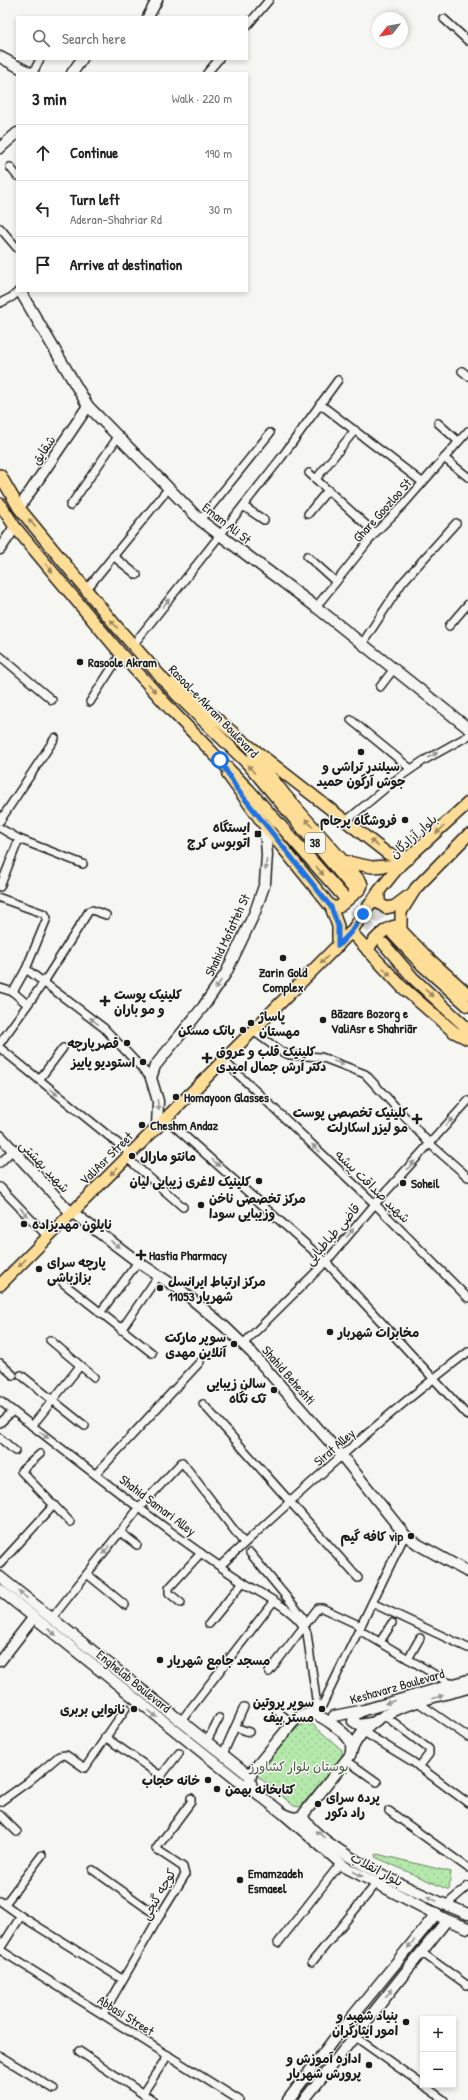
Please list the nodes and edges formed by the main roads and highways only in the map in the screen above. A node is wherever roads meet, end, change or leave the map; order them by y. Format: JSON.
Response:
{"nodes":[{"id":1,"x":0,"y":475,"type":"edge"},
{"id":2,"x":0,"y":504,"type":"edge"},
{"id":3,"x":145,"y":658,"type":"junction"},
{"id":4,"x":243,"y":741,"type":"junction"},
{"id":5,"x":220,"y":760,"type":"junction"},
{"id":6,"x":468,"y":803,"type":"edge"},
{"id":7,"x":468,"y":836,"type":"edge"},
{"id":8,"x":343,"y":861,"type":"junction"},
{"id":9,"x":404,"y":862,"type":"junction"},
{"id":10,"x":352,"y":887,"type":"tunnel mouth"},
{"id":11,"x":416,"y":888,"type":"junction"},
{"id":12,"x":379,"y":891,"type":"junction"},
{"id":13,"x":343,"y":896,"type":"tunnel mouth"},
{"id":14,"x":331,"y":907,"type":"junction"},
{"id":15,"x":351,"y":932,"type":"junction"},
{"id":16,"x":397,"y":932,"type":"junction"},
{"id":17,"x":384,"y":944,"type":"tunnel mouth"},
{"id":18,"x":338,"y":946,"type":"junction"},
{"id":19,"x":368,"y":951,"type":"junction"},
{"id":20,"x":468,"y":994,"type":"edge"},
{"id":21,"x":468,"y":1006,"type":"edge"},
{"id":22,"x":468,"y":1029,"type":"edge"},
{"id":23,"x":468,"y":1039,"type":"edge"},
{"id":24,"x":2,"y":1279,"type":"edge"}],
"edges":[{"from":3,"to":1,"type":"main road","name":"Rasool-e Akram Boulevard","number":"38","one_way":true},
{"from":2,"to":5,"type":"main road","number":"38","one_way":true},
{"from":3,"to":4,"type":"main road"},
{"from":10,"to":3,"type":"main road","name":"Rasool-e Akram Boulevard","number":"38","one_way":true},
{"from":8,"to":4,"type":"main road","one_way":true},
{"from":9,"to":4,"type":"main road","one_way":true},
{"from":5,"to":13,"type":"main road","number":"38","one_way":true},
{"from":5,"to":14,"type":"main road"},
{"from":6,"to":9,"type":"main road","name":"بلوار آزادگان","one_way":true},
{"from":7,"to":11,"type":"main road"},
{"from":8,"to":9,"type":"main road"},
{"from":8,"to":14,"type":"main road"},
{"from":9,"to":12,"type":"main road","name":"بلوار آزادگان"},
{"from":11,"to":12,"type":"main road"},
{"from":11,"to":16,"type":"main road"},
{"from":12,"to":15,"type":"main road","name":"بلوار آزادگان"},
{"from":14,"to":18,"type":"main road"},
{"from":15,"to":18,"type":"main road","name":"ValiAsr Street"},
{"from":15,"to":19,"type":"main road"},
{"from":16,"to":19,"type":"main road"},
{"from":16,"to":20,"type":"main road"},
{"from":16,"to":21,"type":"main road"},
{"from":17,"to":22,"type":"main road","one_way":true},
{"from":18,"to":24,"type":"main road","name":"ValiAsr Street","one_way":true},
{"from":19,"to":23,"type":"main road","one_way":true}]}
